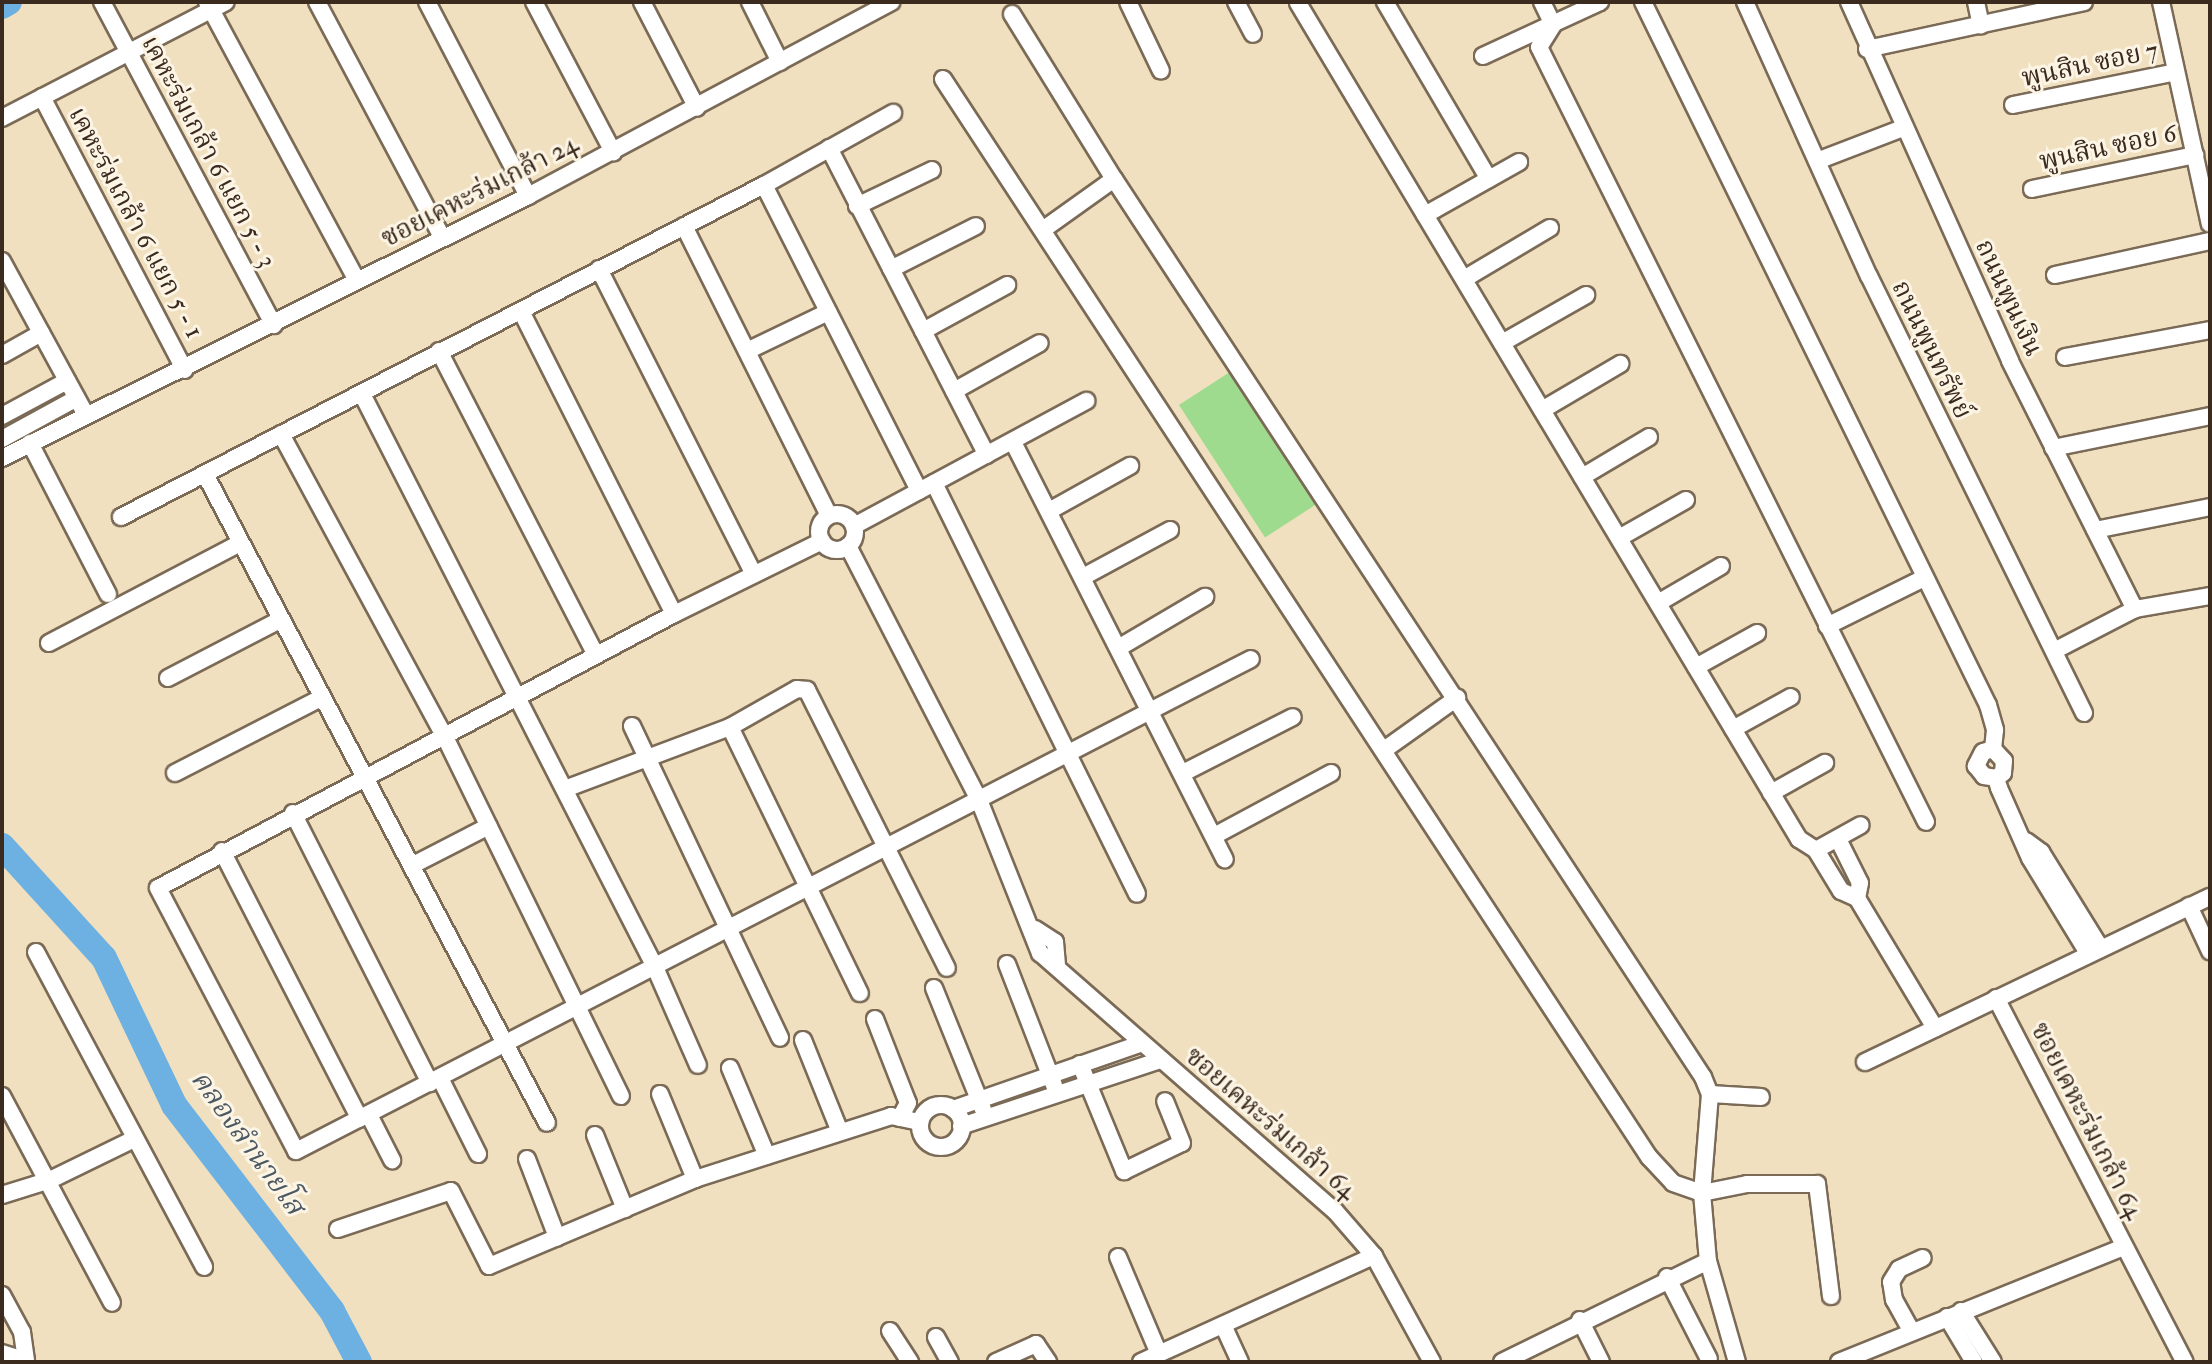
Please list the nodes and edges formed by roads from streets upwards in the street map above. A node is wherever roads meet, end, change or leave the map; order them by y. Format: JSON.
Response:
{"nodes":[{"id":1,"x":102,"y":2,"type":"edge"},
{"id":2,"x":317,"y":2,"type":"edge"},
{"id":3,"x":427,"y":2,"type":"edge"},
{"id":4,"x":534,"y":2,"type":"edge"},
{"id":5,"x":642,"y":2,"type":"edge"},
{"id":6,"x":750,"y":2,"type":"edge"},
{"id":7,"x":891,"y":2,"type":"edge"},
{"id":8,"x":1128,"y":2,"type":"edge"},
{"id":9,"x":1236,"y":2,"type":"edge"},
{"id":10,"x":1385,"y":2,"type":"edge"},
{"id":11,"x":1542,"y":2,"type":"edge"},
{"id":12,"x":1600,"y":2,"type":"edge"},
{"id":13,"x":1643,"y":2,"type":"edge"},
{"id":14,"x":1849,"y":2,"type":"edge"},
{"id":15,"x":1976,"y":2,"type":"edge"},
{"id":16,"x":2084,"y":2,"type":"edge"},
{"id":17,"x":2161,"y":2,"type":"edge"},
{"id":18,"x":1298,"y":3,"type":"edge"},
{"id":19,"x":1749,"y":3,"type":"edge"},
{"id":20,"x":215,"y":5,"type":"edge"},
{"id":21,"x":862,"y":9,"type":"edge"},
{"id":22,"x":1012,"y":14,"type":"dead end"},
{"id":23,"x":1553,"y":25,"type":"junction"},
{"id":24,"x":1981,"y":25,"type":"junction"},
{"id":25,"x":1253,"y":34,"type":"dead end"},
{"id":26,"x":1867,"y":49,"type":"junction"},
{"id":27,"x":129,"y":55,"type":"junction"},
{"id":28,"x":1483,"y":56,"type":"dead end"},
{"id":29,"x":780,"y":62,"type":"junction"},
{"id":30,"x":1161,"y":71,"type":"dead end"},
{"id":31,"x":2176,"y":72,"type":"junction"},
{"id":32,"x":943,"y":79,"type":"dead end"},
{"id":33,"x":42,"y":97,"type":"junction"},
{"id":34,"x":2013,"y":105,"type":"dead end"},
{"id":35,"x":697,"y":108,"type":"junction"},
{"id":36,"x":893,"y":113,"type":"dead end"},
{"id":37,"x":2,"y":118,"type":"edge"},
{"id":38,"x":1903,"y":128,"type":"junction"},
{"id":39,"x":829,"y":148,"type":"junction"},
{"id":40,"x":613,"y":152,"type":"junction"},
{"id":41,"x":2195,"y":155,"type":"junction"},
{"id":42,"x":1817,"y":161,"type":"junction"},
{"id":43,"x":1519,"y":162,"type":"dead end"},
{"id":44,"x":932,"y":170,"type":"dead end"},
{"id":45,"x":1114,"y":179,"type":"junction"},
{"id":46,"x":1489,"y":179,"type":"junction"},
{"id":47,"x":764,"y":185,"type":"junction"},
{"id":48,"x":2032,"y":189,"type":"dead end"},
{"id":49,"x":528,"y":196,"type":"junction"},
{"id":50,"x":857,"y":206,"type":"junction"},
{"id":51,"x":1425,"y":215,"type":"junction"},
{"id":52,"x":2210,"y":224,"type":"edge"},
{"id":53,"x":684,"y":226,"type":"junction"},
{"id":54,"x":976,"y":226,"type":"dead end"},
{"id":55,"x":1550,"y":228,"type":"dead end"},
{"id":56,"x":1044,"y":229,"type":"junction"},
{"id":57,"x":442,"y":237,"type":"junction"},
{"id":58,"x":2210,"y":241,"type":"edge"},
{"id":59,"x":2,"y":261,"type":"edge"},
{"id":60,"x":599,"y":269,"type":"junction"},
{"id":61,"x":891,"y":269,"type":"junction"},
{"id":62,"x":2055,"y":275,"type":"dead end"},
{"id":63,"x":1464,"y":279,"type":"junction"},
{"id":64,"x":357,"y":280,"type":"junction"},
{"id":65,"x":1007,"y":285,"type":"dead end"},
{"id":66,"x":1586,"y":295,"type":"dead end"},
{"id":67,"x":521,"y":311,"type":"junction"},
{"id":68,"x":828,"y":312,"type":"junction"},
{"id":69,"x":274,"y":325,"type":"junction"},
{"id":70,"x":2210,"y":330,"type":"edge"},
{"id":71,"x":923,"y":331,"type":"junction"},
{"id":72,"x":41,"y":333,"type":"junction"},
{"id":73,"x":1040,"y":343,"type":"dead end"},
{"id":74,"x":1502,"y":343,"type":"junction"},
{"id":75,"x":439,"y":351,"type":"junction"},
{"id":76,"x":747,"y":351,"type":"junction"},
{"id":77,"x":2,"y":355,"type":"edge"},
{"id":78,"x":2065,"y":357,"type":"dead end"},
{"id":79,"x":1620,"y":364,"type":"dead end"},
{"id":80,"x":185,"y":370,"type":"junction"},
{"id":81,"x":67,"y":381,"type":"junction"},
{"id":82,"x":954,"y":391,"type":"junction"},
{"id":83,"x":362,"y":394,"type":"junction"},
{"id":84,"x":1086,"y":401,"type":"dead end"},
{"id":85,"x":81,"y":406,"type":"junction"},
{"id":86,"x":1542,"y":410,"type":"junction"},
{"id":87,"x":2,"y":416,"type":"edge"},
{"id":88,"x":2210,"y":416,"type":"edge"},
{"id":89,"x":281,"y":434,"type":"junction"},
{"id":90,"x":1649,"y":437,"type":"dead end"},
{"id":91,"x":2,"y":439,"type":"edge"},
{"id":92,"x":1013,"y":442,"type":"junction"},
{"id":93,"x":30,"y":443,"type":"junction"},
{"id":94,"x":2053,"y":448,"type":"junction"},
{"id":95,"x":987,"y":455,"type":"junction"},
{"id":96,"x":2,"y":458,"type":"edge"},
{"id":97,"x":1130,"y":466,"type":"dead end"},
{"id":98,"x":206,"y":476,"type":"junction"},
{"id":99,"x":1582,"y":477,"type":"junction"},
{"id":100,"x":926,"y":487,"type":"junction"},
{"id":101,"x":1686,"y":500,"type":"dead end"},
{"id":102,"x":2210,"y":507,"type":"edge"},
{"id":103,"x":1049,"y":511,"type":"junction"},
{"id":104,"x":829,"y":515,"type":"junction"},
{"id":105,"x":121,"y":517,"type":"dead end"},
{"id":106,"x":854,"y":526,"type":"junction"},
{"id":107,"x":1170,"y":530,"type":"dead end"},
{"id":108,"x":2095,"y":530,"type":"junction"},
{"id":109,"x":1619,"y":538,"type":"junction"},
{"id":110,"x":822,"y":541,"type":"junction"},
{"id":111,"x":240,"y":543,"type":"junction"},
{"id":112,"x":848,"y":546,"type":"junction"},
{"id":113,"x":1721,"y":566,"type":"dead end"},
{"id":114,"x":754,"y":574,"type":"junction"},
{"id":115,"x":1083,"y":577,"type":"junction"},
{"id":116,"x":1922,"y":579,"type":"junction"},
{"id":117,"x":108,"y":594,"type":"dead end"},
{"id":118,"x":2210,"y":596,"type":"edge"},
{"id":119,"x":1205,"y":597,"type":"dead end"},
{"id":120,"x":1658,"y":603,"type":"junction"},
{"id":121,"x":2135,"y":609,"type":"junction"},
{"id":122,"x":674,"y":614,"type":"junction"},
{"id":123,"x":278,"y":621,"type":"junction"},
{"id":124,"x":1827,"y":626,"type":"junction"},
{"id":125,"x":1757,"y":633,"type":"dead end"},
{"id":126,"x":49,"y":643,"type":"dead end"},
{"id":127,"x":1120,"y":647,"type":"junction"},
{"id":128,"x":2054,"y":651,"type":"junction"},
{"id":129,"x":596,"y":655,"type":"junction"},
{"id":130,"x":1251,"y":659,"type":"dead end"},
{"id":131,"x":1696,"y":667,"type":"junction"},
{"id":132,"x":168,"y":678,"type":"dead end"},
{"id":133,"x":518,"y":697,"type":"junction"},
{"id":134,"x":1791,"y":697,"type":"dead end"},
{"id":135,"x":321,"y":698,"type":"junction"},
{"id":136,"x":1457,"y":698,"type":"junction"},
{"id":137,"x":2084,"y":713,"type":"dead end"},
{"id":138,"x":1154,"y":714,"type":"junction"},
{"id":139,"x":1293,"y":717,"type":"dead end"},
{"id":140,"x":632,"y":726,"type":"dead end"},
{"id":141,"x":730,"y":727,"type":"junction"},
{"id":142,"x":1733,"y":729,"type":"junction"},
{"id":143,"x":444,"y":735,"type":"junction"},
{"id":144,"x":1384,"y":750,"type":"junction"},
{"id":145,"x":1068,"y":753,"type":"junction"},
{"id":146,"x":647,"y":757,"type":"junction"},
{"id":147,"x":1825,"y":763,"type":"dead end"},
{"id":148,"x":175,"y":773,"type":"dead end"},
{"id":149,"x":1183,"y":773,"type":"junction"},
{"id":150,"x":1331,"y":773,"type":"dead end"},
{"id":151,"x":366,"y":776,"type":"junction"},
{"id":152,"x":565,"y":789,"type":"junction"},
{"id":153,"x":1771,"y":793,"type":"junction"},
{"id":154,"x":979,"y":800,"type":"junction"},
{"id":155,"x":293,"y":813,"type":"junction"},
{"id":156,"x":1926,"y":822,"type":"dead end"},
{"id":157,"x":1861,"y":825,"type":"dead end"},
{"id":158,"x":489,"y":826,"type":"junction"},
{"id":159,"x":1214,"y":836,"type":"junction"},
{"id":160,"x":1838,"y":839,"type":"junction"},
{"id":161,"x":890,"y":846,"type":"junction"},
{"id":162,"x":1816,"y":850,"type":"junction"},
{"id":163,"x":222,"y":851,"type":"junction"},
{"id":164,"x":1225,"y":859,"type":"dead end"},
{"id":165,"x":413,"y":865,"type":"junction"},
{"id":166,"x":810,"y":886,"type":"junction"},
{"id":167,"x":1137,"y":894,"type":"dead end"},
{"id":168,"x":2210,"y":897,"type":"edge"},
{"id":169,"x":1857,"y":898,"type":"junction"},
{"id":170,"x":2189,"y":906,"type":"junction"},
{"id":171,"x":731,"y":926,"type":"junction"},
{"id":172,"x":1035,"y":929,"type":"junction"},
{"id":173,"x":2094,"y":950,"type":"junction"},
{"id":174,"x":2210,"y":951,"type":"edge"},
{"id":175,"x":36,"y":952,"type":"dead end"},
{"id":176,"x":1007,"y":964,"type":"dead end"},
{"id":177,"x":654,"y":965,"type":"junction"},
{"id":178,"x":1057,"y":966,"type":"junction"},
{"id":179,"x":947,"y":968,"type":"dead end"},
{"id":180,"x":934,"y":988,"type":"dead end"},
{"id":181,"x":860,"y":993,"type":"dead end"},
{"id":182,"x":1996,"y":998,"type":"junction"},
{"id":183,"x":577,"y":1006,"type":"junction"},
{"id":184,"x":875,"y":1019,"type":"dead end"},
{"id":185,"x":1935,"y":1028,"type":"junction"},
{"id":186,"x":780,"y":1038,"type":"dead end"},
{"id":187,"x":803,"y":1040,"type":"dead end"},
{"id":188,"x":1142,"y":1043,"type":"junction"},
{"id":189,"x":506,"y":1044,"type":"junction"},
{"id":190,"x":1161,"y":1060,"type":"junction"},
{"id":191,"x":1865,"y":1062,"type":"dead end"},
{"id":192,"x":1080,"y":1064,"type":"junction"},
{"id":193,"x":698,"y":1065,"type":"dead end"},
{"id":194,"x":730,"y":1068,"type":"dead end"},
{"id":195,"x":1050,"y":1075,"type":"junction"},
{"id":196,"x":435,"y":1081,"type":"junction"},
{"id":197,"x":1088,"y":1084,"type":"junction"},
{"id":198,"x":660,"y":1094,"type":"dead end"},
{"id":199,"x":1058,"y":1094,"type":"junction"},
{"id":200,"x":1710,"y":1094,"type":"junction"},
{"id":201,"x":2,"y":1096,"type":"edge"},
{"id":202,"x":621,"y":1096,"type":"dead end"},
{"id":203,"x":1761,"y":1097,"type":"dead end"},
{"id":204,"x":979,"y":1100,"type":"junction"},
{"id":205,"x":1165,"y":1101,"type":"dead end"},
{"id":206,"x":953,"y":1109,"type":"junction"},
{"id":207,"x":364,"y":1117,"type":"junction"},
{"id":208,"x":987,"y":1117,"type":"junction"},
{"id":209,"x":900,"y":1118,"type":"junction"},
{"id":210,"x":920,"y":1122,"type":"junction"},
{"id":211,"x":547,"y":1123,"type":"dead end"},
{"id":212,"x":961,"y":1126,"type":"junction"},
{"id":213,"x":840,"y":1132,"type":"junction"},
{"id":214,"x":595,"y":1135,"type":"dead end"},
{"id":215,"x":134,"y":1139,"type":"junction"},
{"id":216,"x":478,"y":1154,"type":"dead end"},
{"id":217,"x":767,"y":1156,"type":"junction"},
{"id":218,"x":527,"y":1159,"type":"dead end"},
{"id":219,"x":392,"y":1160,"type":"dead end"},
{"id":220,"x":697,"y":1178,"type":"junction"},
{"id":221,"x":50,"y":1180,"type":"junction"},
{"id":222,"x":1702,"y":1193,"type":"junction"},
{"id":223,"x":2,"y":1195,"type":"edge"},
{"id":224,"x":625,"y":1209,"type":"junction"},
{"id":225,"x":338,"y":1229,"type":"dead end"},
{"id":226,"x":557,"y":1237,"type":"junction"},
{"id":227,"x":2123,"y":1247,"type":"junction"},
{"id":228,"x":1374,"y":1256,"type":"junction"},
{"id":229,"x":1118,"y":1257,"type":"dead end"},
{"id":230,"x":1923,"y":1258,"type":"dead end"},
{"id":231,"x":1708,"y":1261,"type":"junction"},
{"id":232,"x":204,"y":1267,"type":"dead end"},
{"id":233,"x":1667,"y":1277,"type":"junction"},
{"id":234,"x":2,"y":1295,"type":"edge"},
{"id":235,"x":1831,"y":1296,"type":"dead end"},
{"id":236,"x":112,"y":1303,"type":"dead end"},
{"id":237,"x":1954,"y":1314,"type":"junction"},
{"id":238,"x":1580,"y":1320,"type":"junction"},
{"id":239,"x":1223,"y":1325,"type":"junction"},
{"id":240,"x":890,"y":1331,"type":"dead end"},
{"id":241,"x":1912,"y":1332,"type":"junction"},
{"id":242,"x":936,"y":1337,"type":"dead end"},
{"id":243,"x":1888,"y":1342,"type":"junction"},
{"id":244,"x":2,"y":1353,"type":"edge"},
{"id":245,"x":1159,"y":1354,"type":"junction"},
{"id":246,"x":1709,"y":1359,"type":"dead end"},
{"id":247,"x":1983,"y":1360,"type":"edge"},
{"id":248,"x":26,"y":1362,"type":"edge"},
{"id":249,"x":910,"y":1362,"type":"edge"},
{"id":250,"x":950,"y":1362,"type":"edge"},
{"id":251,"x":996,"y":1362,"type":"edge"},
{"id":252,"x":1048,"y":1362,"type":"edge"},
{"id":253,"x":1141,"y":1362,"type":"edge"},
{"id":254,"x":1240,"y":1362,"type":"edge"},
{"id":255,"x":1432,"y":1362,"type":"edge"},
{"id":256,"x":1502,"y":1362,"type":"edge"},
{"id":257,"x":1601,"y":1362,"type":"edge"},
{"id":258,"x":1737,"y":1362,"type":"edge"},
{"id":259,"x":1839,"y":1362,"type":"edge"},
{"id":260,"x":1888,"y":1362,"type":"edge"},
{"id":261,"x":2185,"y":1362,"type":"edge"}],
"edges":[{"from":1,"to":27,"type":"street","name":"เคหะร่มเกล้า 6 แยก 5 - 3"},
{"from":2,"to":57,"type":"street"},
{"from":3,"to":49,"type":"street"},
{"from":4,"to":40,"type":"street"},
{"from":5,"to":35,"type":"street"},
{"from":6,"to":29,"type":"street"},
{"from":7,"to":21,"type":"street","name":"ซอยเคหะร่มเกล้า 24"},
{"from":8,"to":30,"type":"street"},
{"from":9,"to":25,"type":"street"},
{"from":10,"to":46,"type":"street"},
{"from":11,"to":23,"type":"street"},
{"from":12,"to":23,"type":"street"},
{"from":13,"to":116,"type":"street"},
{"from":14,"to":26,"type":"street","name":"ถนนพูนเงิน"},
{"from":15,"to":24,"type":"street"},
{"from":16,"to":24,"type":"street"},
{"from":17,"to":31,"type":"street"},
{"from":18,"to":51,"type":"street"},
{"from":19,"to":42,"type":"street","name":"ถนนพูนทรัพย์"},
{"from":20,"to":27,"type":"street"},
{"from":20,"to":64,"type":"street"},
{"from":21,"to":29,"type":"street","name":"ซอยเคหะร่มเกล้า 24"},
{"from":22,"to":45,"type":"street"},
{"from":23,"to":28,"type":"street"},
{"from":23,"to":124,"type":"street"},
{"from":24,"to":26,"type":"street"},
{"from":26,"to":38,"type":"street","name":"ถนนพูนเงิน"},
{"from":27,"to":33,"type":"street"},
{"from":27,"to":69,"type":"street","name":"เคหะร่มเกล้า 6 แยก 5 - 3"},
{"from":29,"to":35,"type":"street","name":"ซอยเคหะร่มเกล้า 24"},
{"from":31,"to":34,"type":"street","name":"พูนสิน ซอย 7"},
{"from":31,"to":41,"type":"street"},
{"from":32,"to":56,"type":"street"},
{"from":33,"to":37,"type":"street"},
{"from":33,"to":80,"type":"street","name":"เคหะร่มเกล้า 6 แยก 5 - 1"},
{"from":35,"to":40,"type":"street","name":"ซอยเคหะร่มเกล้า 24"},
{"from":36,"to":39,"type":"street"},
{"from":38,"to":42,"type":"street"},
{"from":38,"to":94,"type":"street","name":"ถนนพูนเงิน"},
{"from":39,"to":47,"type":"street"},
{"from":39,"to":50,"type":"street"},
{"from":40,"to":49,"type":"street","name":"ซอยเคหะร่มเกล้า 24"},
{"from":41,"to":48,"type":"street","name":"พูนสิน ซอย 6"},
{"from":41,"to":52,"type":"street"},
{"from":42,"to":128,"type":"street","name":"ถนนพูนทรัพย์"},
{"from":43,"to":46,"type":"street"},
{"from":44,"to":50,"type":"street"},
{"from":45,"to":56,"type":"street"},
{"from":45,"to":136,"type":"street"},
{"from":46,"to":51,"type":"street"},
{"from":47,"to":53,"type":"street"},
{"from":47,"to":68,"type":"street"},
{"from":49,"to":57,"type":"street","name":"ซอยเคหะร่มเกล้า 24"},
{"from":50,"to":61,"type":"street"},
{"from":51,"to":63,"type":"street"},
{"from":53,"to":60,"type":"street"},
{"from":53,"to":76,"type":"street"},
{"from":54,"to":61,"type":"street"},
{"from":55,"to":63,"type":"street"},
{"from":56,"to":144,"type":"street"},
{"from":57,"to":64,"type":"street","name":"ซอยเคหะร่มเกล้า 24"},
{"from":58,"to":62,"type":"street"},
{"from":59,"to":72,"type":"street"},
{"from":60,"to":67,"type":"street"},
{"from":60,"to":114,"type":"street"},
{"from":61,"to":71,"type":"street"},
{"from":63,"to":74,"type":"street"},
{"from":64,"to":69,"type":"street","name":"ซอยเคหะร่มเกล้า 24"},
{"from":65,"to":71,"type":"street"},
{"from":66,"to":74,"type":"street"},
{"from":67,"to":75,"type":"street"},
{"from":67,"to":122,"type":"street"},
{"from":68,"to":76,"type":"street"},
{"from":68,"to":100,"type":"street"},
{"from":69,"to":80,"type":"street","name":"ซอยเคหะร่มเกล้า 24"},
{"from":70,"to":78,"type":"street"},
{"from":71,"to":82,"type":"street"},
{"from":72,"to":77,"type":"street"},
{"from":72,"to":81,"type":"street"},
{"from":73,"to":82,"type":"street"},
{"from":74,"to":86,"type":"street"},
{"from":75,"to":83,"type":"street"},
{"from":75,"to":129,"type":"street"},
{"from":76,"to":104,"type":"street"},
{"from":79,"to":86,"type":"street"},
{"from":80,"to":85,"type":"street","name":"ซอยเคหะร่มเกล้า 24"},
{"from":81,"to":85,"type":"street"},
{"from":81,"to":87,"type":"street"},
{"from":82,"to":95,"type":"street"},
{"from":83,"to":89,"type":"street"},
{"from":83,"to":133,"type":"street"},
{"from":84,"to":92,"type":"street"},
{"from":85,"to":91,"type":"street"},
{"from":85,"to":93,"type":"street"},
{"from":86,"to":99,"type":"street"},
{"from":88,"to":94,"type":"street"},
{"from":89,"to":98,"type":"street"},
{"from":89,"to":143,"type":"street"},
{"from":90,"to":99,"type":"street"},
{"from":92,"to":95,"type":"street"},
{"from":92,"to":103,"type":"street"},
{"from":93,"to":96,"type":"street"},
{"from":93,"to":117,"type":"street"},
{"from":94,"to":108,"type":"street","name":"ถนนพูนเงิน"},
{"from":95,"to":100,"type":"street"},
{"from":97,"to":103,"type":"street"},
{"from":98,"to":105,"type":"street"},
{"from":98,"to":111,"type":"street"},
{"from":99,"to":109,"type":"street"},
{"from":100,"to":106,"type":"street"},
{"from":100,"to":145,"type":"street"},
{"from":101,"to":109,"type":"street"},
{"from":102,"to":108,"type":"street"},
{"from":103,"to":115,"type":"street"},
{"from":104,"to":106,"type":"street"},
{"from":104,"to":110,"type":"street"},
{"from":106,"to":112,"type":"street"},
{"from":107,"to":115,"type":"street"},
{"from":108,"to":121,"type":"street","name":"ถนนพูนเงิน"},
{"from":109,"to":120,"type":"street"},
{"from":110,"to":112,"type":"street"},
{"from":110,"to":114,"type":"street"},
{"from":111,"to":123,"type":"street"},
{"from":111,"to":126,"type":"street"},
{"from":112,"to":154,"type":"street"},
{"from":113,"to":120,"type":"street"},
{"from":114,"to":122,"type":"street"},
{"from":115,"to":127,"type":"street"},
{"from":116,"to":124,"type":"street"},
{"from":116,"to":173,"type":"street"},
{"from":118,"to":121,"type":"street"},
{"from":119,"to":127,"type":"street"},
{"from":120,"to":131,"type":"street"},
{"from":121,"to":128,"type":"street"},
{"from":122,"to":129,"type":"street"},
{"from":123,"to":132,"type":"street"},
{"from":123,"to":135,"type":"street"},
{"from":124,"to":156,"type":"street"},
{"from":125,"to":131,"type":"street"},
{"from":127,"to":138,"type":"street"},
{"from":128,"to":137,"type":"street","name":"ถนนพูนทรัพย์"},
{"from":129,"to":133,"type":"street"},
{"from":130,"to":138,"type":"street"},
{"from":131,"to":142,"type":"street"},
{"from":133,"to":143,"type":"street"},
{"from":133,"to":152,"type":"street"},
{"from":134,"to":142,"type":"street"},
{"from":135,"to":148,"type":"street"},
{"from":135,"to":151,"type":"street"},
{"from":136,"to":144,"type":"street"},
{"from":136,"to":200,"type":"street"},
{"from":138,"to":145,"type":"street"},
{"from":138,"to":149,"type":"street"},
{"from":139,"to":149,"type":"street"},
{"from":140,"to":146,"type":"street"},
{"from":141,"to":146,"type":"street"},
{"from":141,"to":161,"type":"street"},
{"from":141,"to":166,"type":"street"},
{"from":142,"to":153,"type":"street"},
{"from":143,"to":151,"type":"street"},
{"from":143,"to":158,"type":"street"},
{"from":144,"to":222,"type":"street"},
{"from":145,"to":154,"type":"street"},
{"from":145,"to":167,"type":"street"},
{"from":146,"to":152,"type":"street"},
{"from":146,"to":171,"type":"street"},
{"from":147,"to":153,"type":"street"},
{"from":149,"to":159,"type":"street"},
{"from":150,"to":159,"type":"street"},
{"from":151,"to":155,"type":"street"},
{"from":151,"to":165,"type":"street"},
{"from":152,"to":177,"type":"street"},
{"from":153,"to":162,"type":"street"},
{"from":154,"to":161,"type":"street"},
{"from":154,"to":172,"type":"street"},
{"from":155,"to":163,"type":"street"},
{"from":155,"to":196,"type":"street"},
{"from":157,"to":160,"type":"street"},
{"from":158,"to":165,"type":"street"},
{"from":158,"to":183,"type":"street"},
{"from":159,"to":164,"type":"street"},
{"from":160,"to":162,"type":"street"},
{"from":160,"to":169,"type":"street"},
{"from":161,"to":166,"type":"street"},
{"from":161,"to":179,"type":"street"},
{"from":162,"to":169,"type":"street"},
{"from":163,"to":207,"type":"street"},
{"from":163,"to":207,"type":"street"},
{"from":165,"to":189,"type":"street"},
{"from":166,"to":171,"type":"street"},
{"from":166,"to":181,"type":"street"},
{"from":168,"to":170,"type":"street"},
{"from":169,"to":185,"type":"street"},
{"from":170,"to":173,"type":"street"},
{"from":170,"to":174,"type":"street"},
{"from":171,"to":177,"type":"street"},
{"from":171,"to":186,"type":"street"},
{"from":172,"to":178,"type":"street","name":"ซอยเคหะร่มเกล้า 64"},
{"from":172,"to":178,"type":"street"},
{"from":173,"to":182,"type":"street"},
{"from":175,"to":215,"type":"street"},
{"from":176,"to":195,"type":"street"},
{"from":177,"to":183,"type":"street"},
{"from":177,"to":193,"type":"street"},
{"from":178,"to":188,"type":"street","name":"ซอยเคหะร่มเกล้า 64"},
{"from":180,"to":204,"type":"street"},
{"from":182,"to":185,"type":"street"},
{"from":182,"to":227,"type":"street","name":"ซอยเคหะร่มเกล้า 64"},
{"from":183,"to":189,"type":"street"},
{"from":183,"to":202,"type":"street"},
{"from":184,"to":209,"type":"street"},
{"from":185,"to":191,"type":"street"},
{"from":187,"to":213,"type":"street"},
{"from":188,"to":190,"type":"street","name":"ซอยเคหะร่มเกล้า 64"},
{"from":188,"to":192,"type":"street"},
{"from":189,"to":196,"type":"street"},
{"from":189,"to":211,"type":"street"},
{"from":190,"to":197,"type":"street"},
{"from":190,"to":228,"type":"street","name":"ซอยเคหะร่มเกล้า 64"},
{"from":192,"to":195,"type":"street"},
{"from":192,"to":197,"type":"street"},
{"from":194,"to":217,"type":"street"},
{"from":195,"to":199,"type":"street"},
{"from":195,"to":204,"type":"street"},
{"from":196,"to":207,"type":"street"},
{"from":196,"to":216,"type":"street"},
{"from":197,"to":199,"type":"street"},
{"from":197,"to":205,"type":"street"},
{"from":198,"to":220,"type":"street"},
{"from":199,"to":208,"type":"street"},
{"from":200,"to":203,"type":"street"},
{"from":200,"to":222,"type":"street"},
{"from":201,"to":221,"type":"street"},
{"from":204,"to":206,"type":"street"},
{"from":204,"to":208,"type":"street"},
{"from":206,"to":210,"type":"street"},
{"from":206,"to":212,"type":"street"},
{"from":207,"to":219,"type":"street"},
{"from":208,"to":212,"type":"street"},
{"from":209,"to":210,"type":"street"},
{"from":209,"to":213,"type":"street"},
{"from":210,"to":212,"type":"street"},
{"from":213,"to":217,"type":"street"},
{"from":214,"to":224,"type":"street"},
{"from":215,"to":221,"type":"street"},
{"from":215,"to":232,"type":"street"},
{"from":217,"to":220,"type":"street"},
{"from":218,"to":226,"type":"street"},
{"from":220,"to":224,"type":"street"},
{"from":221,"to":223,"type":"street"},
{"from":221,"to":236,"type":"street"},
{"from":222,"to":231,"type":"street"},
{"from":222,"to":235,"type":"street"},
{"from":224,"to":226,"type":"street"},
{"from":225,"to":226,"type":"street"},
{"from":227,"to":237,"type":"street","name":"ซอยเคหะร่มเกล้า 64"},
{"from":227,"to":261,"type":"street"},
{"from":228,"to":239,"type":"street"},
{"from":228,"to":255,"type":"street","name":"ซอยเคหะร่มเกล้า 64"},
{"from":229,"to":245,"type":"street"},
{"from":230,"to":241,"type":"street"},
{"from":231,"to":233,"type":"street"},
{"from":231,"to":258,"type":"street"},
{"from":233,"to":238,"type":"street"},
{"from":233,"to":246,"type":"street"},
{"from":234,"to":248,"type":"street"},
{"from":237,"to":241,"type":"street","name":"ซอยเคหะร่มเกล้า 64"},
{"from":237,"to":247,"type":"street"},
{"from":238,"to":256,"type":"street"},
{"from":238,"to":257,"type":"street"},
{"from":239,"to":245,"type":"street"},
{"from":239,"to":254,"type":"street"},
{"from":240,"to":249,"type":"street"},
{"from":241,"to":243,"type":"street","name":"ซอยเคหะร่มเกล้า 64"},
{"from":242,"to":250,"type":"street"},
{"from":243,"to":259,"type":"street","name":"ซอยเคหะร่มเกล้า 64"},
{"from":243,"to":260,"type":"street"},
{"from":244,"to":248,"type":"street"},
{"from":245,"to":253,"type":"street"},
{"from":251,"to":252,"type":"street"}]}
